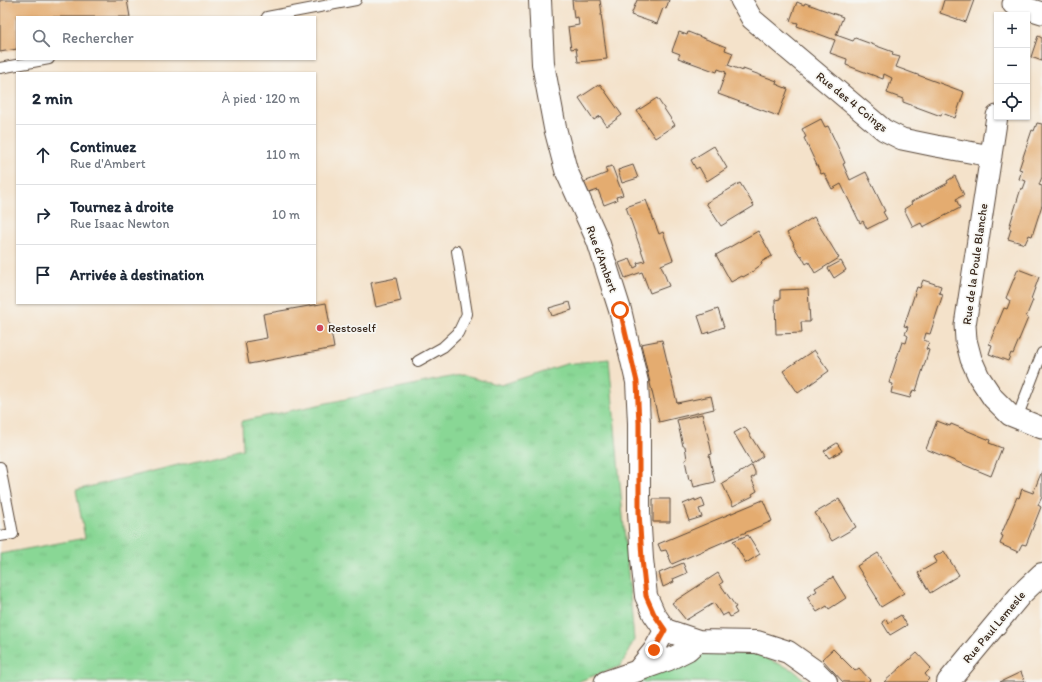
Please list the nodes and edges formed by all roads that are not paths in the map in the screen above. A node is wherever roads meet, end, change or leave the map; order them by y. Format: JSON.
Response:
{"nodes":[{"id":1,"x":356,"y":0,"type":"edge"},
{"id":2,"x":540,"y":0,"type":"edge"},
{"id":3,"x":741,"y":0,"type":"edge"},
{"id":4,"x":1012,"y":6,"type":"edge"},
{"id":5,"x":1042,"y":13,"type":"edge"},
{"id":6,"x":272,"y":16,"type":"edge"},
{"id":7,"x":44,"y":60,"type":"edge"},
{"id":8,"x":0,"y":68,"type":"edge"},
{"id":9,"x":996,"y":120,"type":"edge"},
{"id":10,"x":991,"y":156,"type":"junction"},
{"id":11,"x":457,"y":251,"type":"dead end"},
{"id":12,"x":1042,"y":353,"type":"edge"},
{"id":13,"x":418,"y":361,"type":"dead end"},
{"id":14,"x":1017,"y":418,"type":"junction"},
{"id":15,"x":1042,"y":428,"type":"edge"},
{"id":16,"x":0,"y":467,"type":"edge"},
{"id":17,"x":0,"y":536,"type":"edge"},
{"id":18,"x":1042,"y":574,"type":"edge"},
{"id":19,"x":665,"y":630,"type":"junction"},
{"id":20,"x":698,"y":641,"type":"junction"},
{"id":21,"x":636,"y":670,"type":"junction"},
{"id":22,"x":605,"y":682,"type":"edge"},
{"id":23,"x":826,"y":682,"type":"edge"},
{"id":24,"x":948,"y":682,"type":"edge"}],
"edges":[{"from":1,"to":6,"type":"lane"},
{"from":2,"to":19,"type":"street","name":"Rue d'Ambert"},
{"from":3,"to":10,"type":"street","name":"Rue des 4 Coings"},
{"from":4,"to":5,"type":"street"},
{"from":7,"to":8,"type":"lane"},
{"from":9,"to":10,"type":"street","name":"Rue de la Poule Blanche"},
{"from":10,"to":14,"type":"street","name":"Rue de la Poule Blanche"},
{"from":11,"to":13,"type":"lane"},
{"from":12,"to":14,"type":"lane"},
{"from":14,"to":15,"type":"street","name":"Rue de la Poule Blanche"},
{"from":16,"to":17,"type":"lane"},
{"from":18,"to":24,"type":"street","name":"Rue Paul Lemesle"},
{"from":19,"to":20,"type":"street"},
{"from":19,"to":21,"type":"street"},
{"from":20,"to":21,"type":"street"},
{"from":20,"to":23,"type":"street"},
{"from":21,"to":22,"type":"street"}]}
